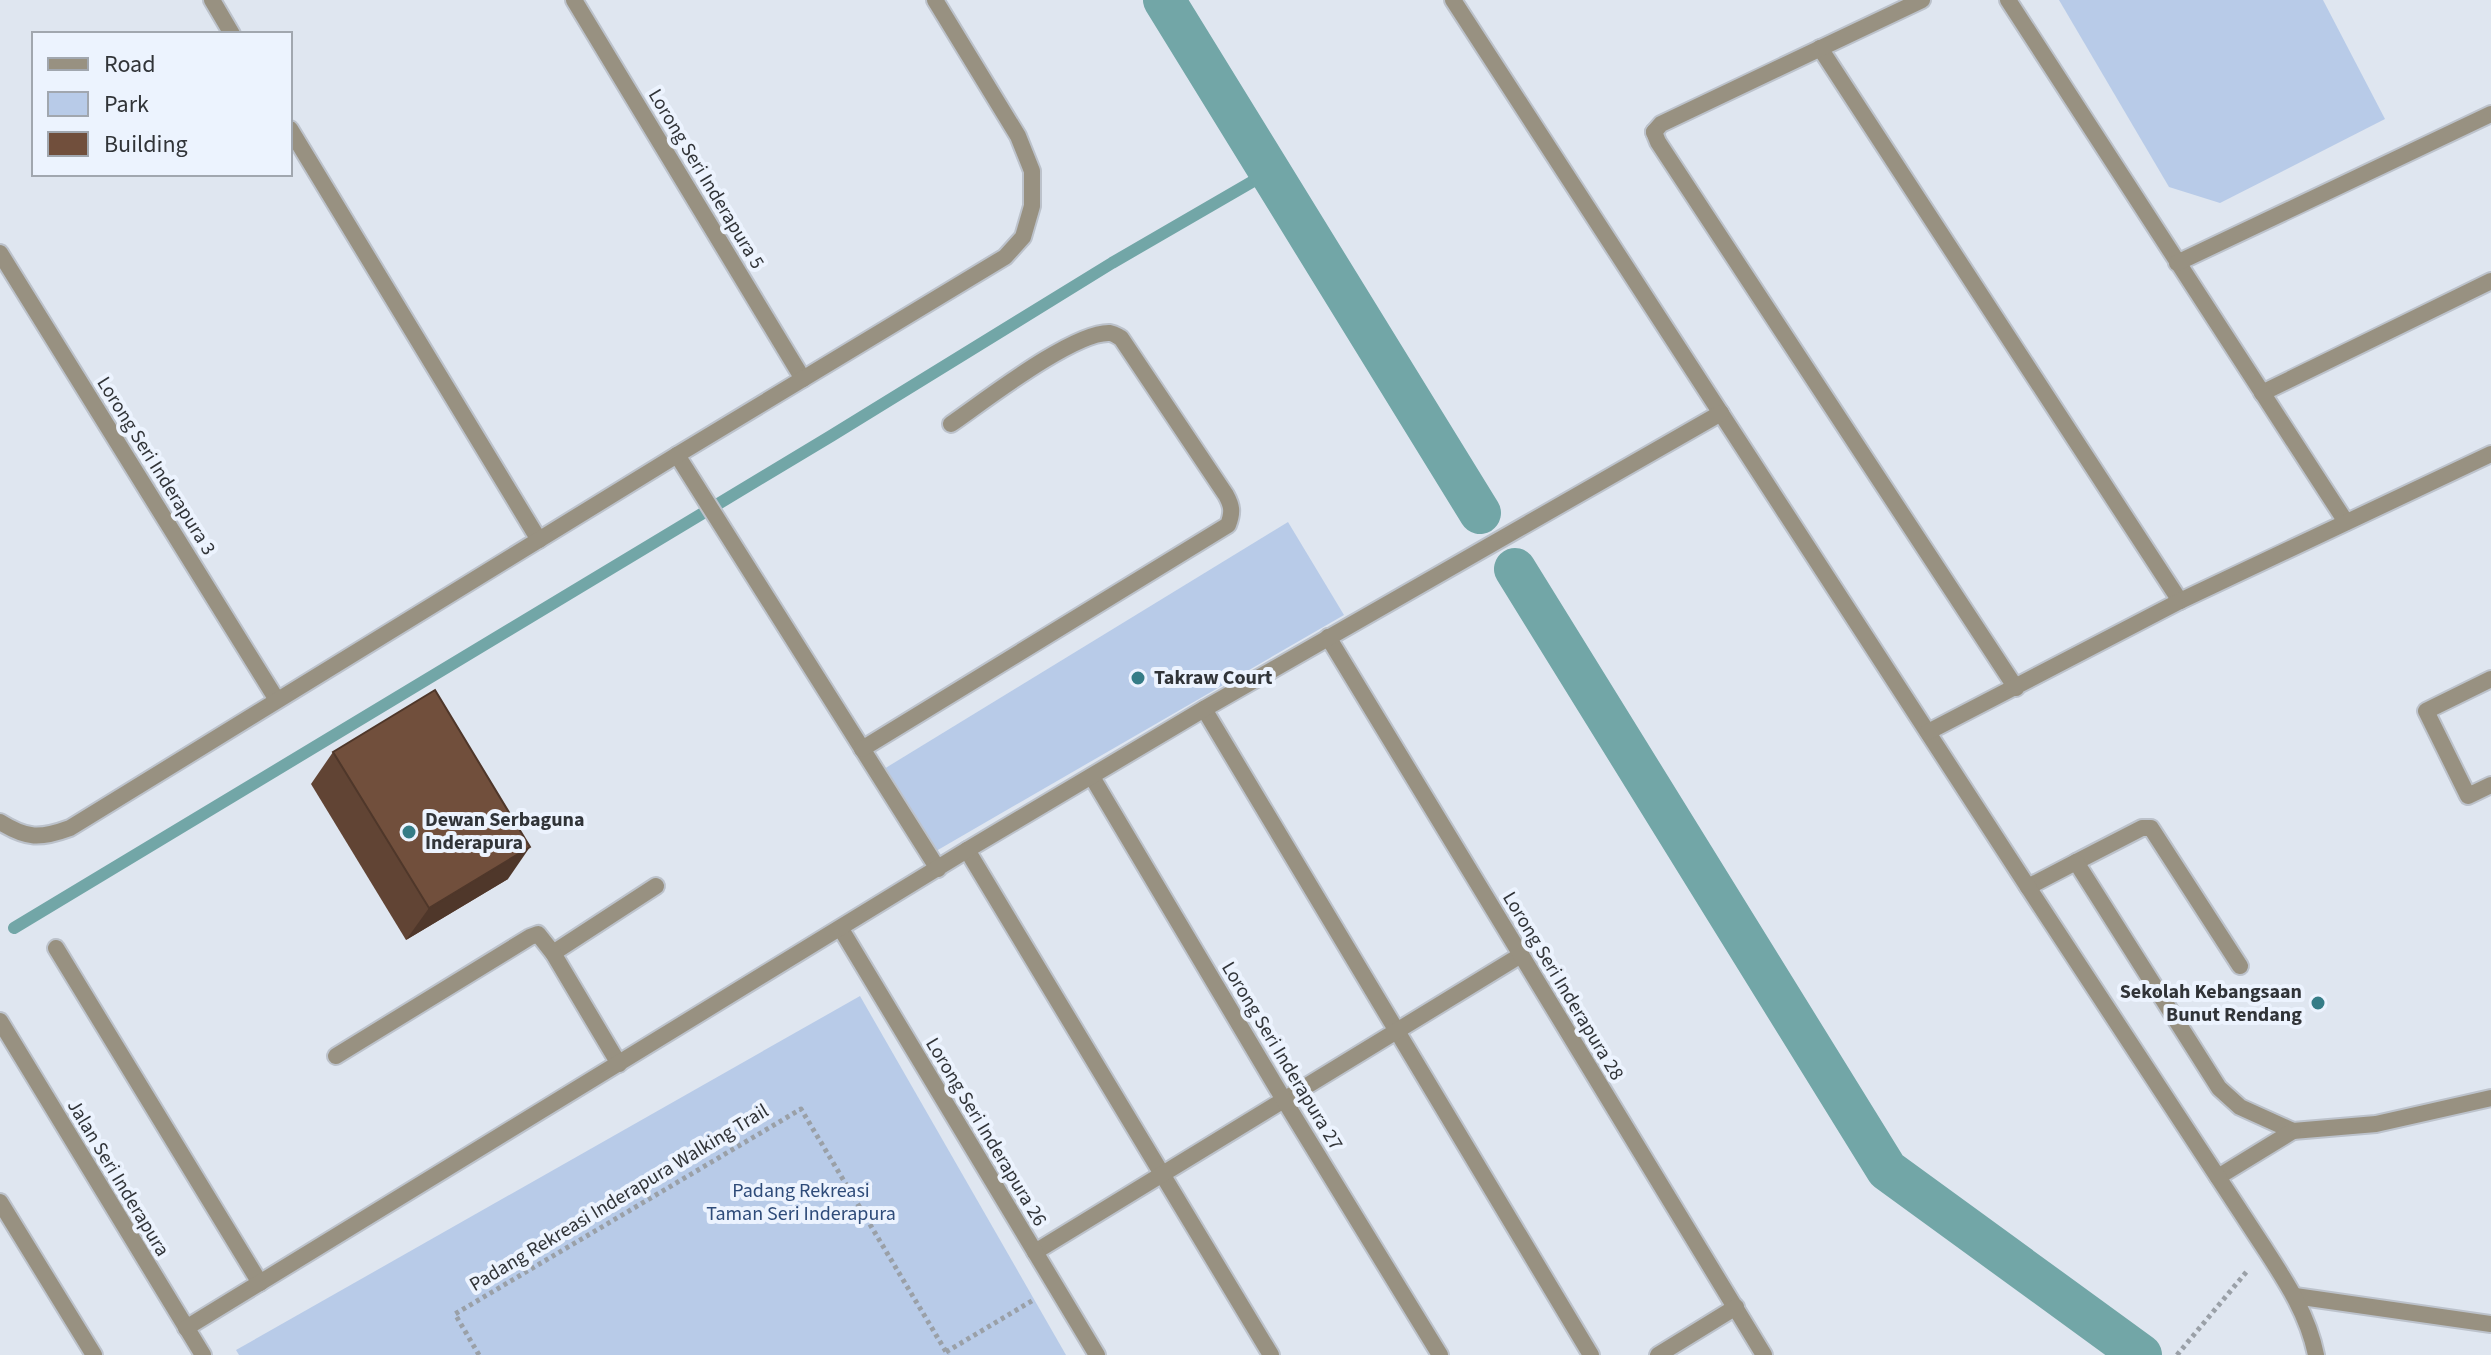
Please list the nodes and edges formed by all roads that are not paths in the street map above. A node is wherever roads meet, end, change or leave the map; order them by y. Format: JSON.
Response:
{"nodes":[{"id":1,"x":212,"y":0,"type":"edge"},
{"id":2,"x":574,"y":0,"type":"edge"},
{"id":3,"x":935,"y":0,"type":"edge"},
{"id":4,"x":1453,"y":0,"type":"edge"},
{"id":5,"x":1922,"y":0,"type":"edge"},
{"id":6,"x":2008,"y":0,"type":"edge"},
{"id":7,"x":231,"y":32,"type":"edge"},
{"id":8,"x":1820,"y":48,"type":"junction"},
{"id":9,"x":2491,"y":114,"type":"edge"},
{"id":10,"x":292,"y":132,"type":"edge"},
{"id":11,"x":0,"y":253,"type":"edge"},
{"id":12,"x":2177,"y":263,"type":"junction"},
{"id":13,"x":2491,"y":281,"type":"edge"},
{"id":14,"x":803,"y":379,"type":"junction"},
{"id":15,"x":2262,"y":393,"type":"junction"},
{"id":16,"x":1721,"y":413,"type":"junction"},
{"id":17,"x":951,"y":424,"type":"dead end"},
{"id":18,"x":2491,"y":454,"type":"edge"},
{"id":19,"x":677,"y":455,"type":"junction"},
{"id":20,"x":2346,"y":522,"type":"junction"},
{"id":21,"x":539,"y":540,"type":"junction"},
{"id":22,"x":2180,"y":601,"type":"junction"},
{"id":23,"x":1328,"y":637,"type":"junction"},
{"id":24,"x":2491,"y":679,"type":"edge"},
{"id":25,"x":2016,"y":688,"type":"junction"},
{"id":26,"x":277,"y":700,"type":"junction"},
{"id":27,"x":1204,"y":709,"type":"junction"},
{"id":28,"x":1928,"y":732,"type":"junction"},
{"id":29,"x":862,"y":749,"type":"junction"},
{"id":30,"x":1092,"y":777,"type":"junction"},
{"id":31,"x":2491,"y":785,"type":"edge"},
{"id":32,"x":0,"y":822,"type":"edge"},
{"id":33,"x":967,"y":850,"type":"junction"},
{"id":34,"x":2076,"y":862,"type":"junction"},
{"id":35,"x":938,"y":869,"type":"junction"},
{"id":36,"x":656,"y":886,"type":"dead end"},
{"id":37,"x":2028,"y":887,"type":"junction"},
{"id":38,"x":841,"y":929,"type":"junction"},
{"id":39,"x":56,"y":948,"type":"dead end"},
{"id":40,"x":553,"y":953,"type":"junction"},
{"id":41,"x":1521,"y":955,"type":"junction"},
{"id":42,"x":2240,"y":966,"type":"dead end"},
{"id":43,"x":0,"y":1021,"type":"edge"},
{"id":44,"x":1397,"y":1032,"type":"junction"},
{"id":45,"x":336,"y":1056,"type":"dead end"},
{"id":46,"x":619,"y":1064,"type":"junction"},
{"id":47,"x":2491,"y":1098,"type":"edge"},
{"id":48,"x":1284,"y":1100,"type":"junction"},
{"id":49,"x":2293,"y":1131,"type":"junction"},
{"id":50,"x":1161,"y":1174,"type":"junction"},
{"id":51,"x":2218,"y":1177,"type":"junction"},
{"id":52,"x":0,"y":1202,"type":"edge"},
{"id":53,"x":1035,"y":1252,"type":"junction"},
{"id":54,"x":260,"y":1283,"type":"junction"},
{"id":55,"x":2295,"y":1296,"type":"junction"},
{"id":56,"x":1736,"y":1307,"type":"junction"},
{"id":57,"x":2491,"y":1324,"type":"edge"},
{"id":58,"x":186,"y":1328,"type":"junction"},
{"id":59,"x":94,"y":1355,"type":"edge"},
{"id":60,"x":203,"y":1355,"type":"edge"},
{"id":61,"x":1097,"y":1355,"type":"edge"},
{"id":62,"x":1271,"y":1355,"type":"edge"},
{"id":63,"x":1440,"y":1355,"type":"edge"},
{"id":64,"x":1591,"y":1355,"type":"edge"},
{"id":65,"x":1658,"y":1355,"type":"edge"},
{"id":66,"x":1764,"y":1355,"type":"edge"},
{"id":67,"x":2316,"y":1355,"type":"edge"}],
"edges":[{"from":1,"to":7,"type":"street"},
{"from":2,"to":14,"type":"street","name":"Lorong Seri Inderapura 5"},
{"from":3,"to":14,"type":"street"},
{"from":4,"to":16,"type":"street"},
{"from":5,"to":8,"type":"street"},
{"from":6,"to":12,"type":"street"},
{"from":8,"to":22,"type":"street"},
{"from":8,"to":25,"type":"street"},
{"from":9,"to":12,"type":"street"},
{"from":10,"to":21,"type":"street"},
{"from":11,"to":26,"type":"street","name":"Lorong Seri Inderapura 3"},
{"from":12,"to":15,"type":"street"},
{"from":13,"to":15,"type":"street"},
{"from":14,"to":19,"type":"street"},
{"from":15,"to":20,"type":"street"},
{"from":16,"to":23,"type":"street"},
{"from":16,"to":28,"type":"street"},
{"from":17,"to":29,"type":"street"},
{"from":18,"to":20,"type":"street"},
{"from":19,"to":21,"type":"street"},
{"from":19,"to":29,"type":"street"},
{"from":20,"to":22,"type":"street"},
{"from":21,"to":26,"type":"street"},
{"from":22,"to":25,"type":"street"},
{"from":23,"to":27,"type":"street"},
{"from":23,"to":41,"type":"street","name":"Lorong Seri Inderapura 28"},
{"from":24,"to":31,"type":"street"},
{"from":25,"to":28,"type":"street"},
{"from":26,"to":32,"type":"street"},
{"from":27,"to":30,"type":"street"},
{"from":27,"to":44,"type":"street"},
{"from":28,"to":37,"type":"street"},
{"from":29,"to":35,"type":"street"},
{"from":30,"to":33,"type":"street"},
{"from":30,"to":48,"type":"street","name":"Lorong Seri Inderapura 27"},
{"from":33,"to":35,"type":"street"},
{"from":33,"to":50,"type":"street"},
{"from":34,"to":37,"type":"street"},
{"from":34,"to":42,"type":"street"},
{"from":34,"to":49,"type":"street"},
{"from":35,"to":38,"type":"street"},
{"from":36,"to":40,"type":"street"},
{"from":37,"to":51,"type":"street"},
{"from":38,"to":46,"type":"street"},
{"from":38,"to":53,"type":"street","name":"Lorong Seri Inderapura 26"},
{"from":39,"to":54,"type":"street"},
{"from":40,"to":45,"type":"street"},
{"from":40,"to":46,"type":"street"},
{"from":41,"to":44,"type":"street"},
{"from":41,"to":56,"type":"street","name":"Lorong Seri Inderapura 28"},
{"from":43,"to":58,"type":"street","name":"Jalan Seri Inderapura"},
{"from":44,"to":48,"type":"street"},
{"from":44,"to":64,"type":"street"},
{"from":46,"to":54,"type":"street"},
{"from":47,"to":49,"type":"street"},
{"from":48,"to":50,"type":"street"},
{"from":48,"to":63,"type":"street","name":"Lorong Seri Inderapura 27"},
{"from":49,"to":51,"type":"street"},
{"from":50,"to":53,"type":"street"},
{"from":50,"to":62,"type":"street"},
{"from":51,"to":55,"type":"street"},
{"from":52,"to":59,"type":"street"},
{"from":53,"to":61,"type":"street","name":"Lorong Seri Inderapura 26"},
{"from":54,"to":58,"type":"street"},
{"from":55,"to":57,"type":"street"},
{"from":55,"to":67,"type":"street"},
{"from":56,"to":65,"type":"street"},
{"from":56,"to":66,"type":"street","name":"Lorong Seri Inderapura 28"},
{"from":58,"to":60,"type":"street","name":"Jalan Seri Inderapura"}]}
